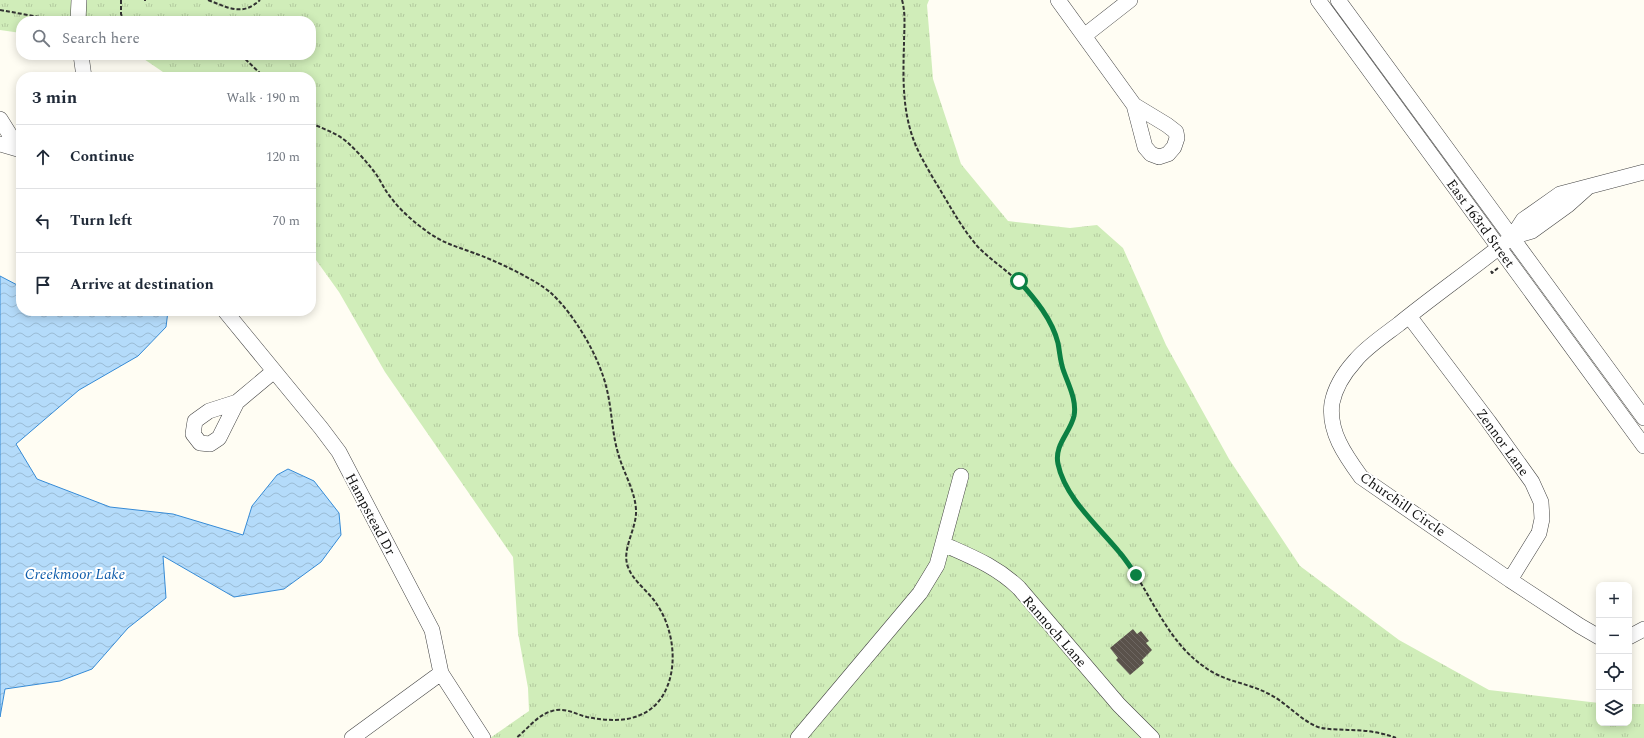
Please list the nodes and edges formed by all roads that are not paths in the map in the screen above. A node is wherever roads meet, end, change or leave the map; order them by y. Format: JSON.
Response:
{"nodes":[{"id":1,"x":79,"y":0,"type":"edge"},
{"id":2,"x":1058,"y":0,"type":"edge"},
{"id":3,"x":1130,"y":0,"type":"edge"},
{"id":4,"x":1318,"y":0,"type":"edge"},
{"id":5,"x":1338,"y":0,"type":"edge"},
{"id":6,"x":78,"y":16,"type":"edge"},
{"id":7,"x":1084,"y":36,"type":"junction"},
{"id":8,"x":82,"y":60,"type":"edge"},
{"id":9,"x":83,"y":72,"type":"edge"},
{"id":10,"x":1134,"y":105,"type":"dead end"},
{"id":11,"x":0,"y":119,"type":"edge"},
{"id":12,"x":0,"y":144,"type":"edge"},
{"id":13,"x":16,"y":144,"type":"edge"},
{"id":14,"x":16,"y":149,"type":"edge"},
{"id":15,"x":1644,"y":172,"type":"edge"},
{"id":16,"x":1512,"y":237,"type":"junction"},
{"id":17,"x":1499,"y":247,"type":"junction"},
{"id":18,"x":229,"y":316,"type":"edge"},
{"id":19,"x":1409,"y":316,"type":"junction"},
{"id":20,"x":274,"y":371,"type":"junction"},
{"id":21,"x":237,"y":402,"type":"dead end"},
{"id":22,"x":1644,"y":418,"type":"edge"},
{"id":23,"x":1644,"y":446,"type":"edge"},
{"id":24,"x":962,"y":476,"type":"dead end"},
{"id":25,"x":943,"y":544,"type":"junction"},
{"id":26,"x":1510,"y":580,"type":"junction"},
{"id":27,"x":1644,"y":629,"type":"edge"},
{"id":28,"x":1596,"y":635,"type":"edge"},
{"id":29,"x":1632,"y":635,"type":"edge"},
{"id":30,"x":441,"y":672,"type":"junction"},
{"id":31,"x":352,"y":738,"type":"edge"},
{"id":32,"x":483,"y":738,"type":"edge"},
{"id":33,"x":798,"y":738,"type":"edge"},
{"id":34,"x":1152,"y":738,"type":"edge"}],
"edges":[{"from":1,"to":6,"type":"street"},
{"from":2,"to":7,"type":"street"},
{"from":3,"to":7,"type":"street"},
{"from":4,"to":17,"type":"street","name":"East 163rd Street"},
{"from":5,"to":16,"type":"street","name":"East 163rd Street"},
{"from":7,"to":10,"type":"street"},
{"from":8,"to":9,"type":"street"},
{"from":11,"to":13,"type":"street"},
{"from":12,"to":14,"type":"street"},
{"from":15,"to":16,"type":"street"},
{"from":16,"to":17,"type":"street","name":"Churchill Circle"},
{"from":16,"to":22,"type":"street","name":"East 163rd Street"},
{"from":17,"to":19,"type":"street","name":"Churchill Circle"},
{"from":17,"to":23,"type":"street","name":"East 163rd Street"},
{"from":18,"to":20,"type":"street","name":"Hampstead Dr"},
{"from":19,"to":26,"type":"street","name":"Zennor Lane"},
{"from":19,"to":26,"type":"street","name":"Churchill Circle"},
{"from":20,"to":21,"type":"street"},
{"from":20,"to":30,"type":"street","name":"Hampstead Dr"},
{"from":24,"to":25,"type":"street"},
{"from":25,"to":33,"type":"street"},
{"from":25,"to":34,"type":"street","name":"Rannoch Lane"},
{"from":26,"to":28,"type":"street","name":"Churchill Circle"},
{"from":27,"to":29,"type":"street"},
{"from":30,"to":31,"type":"street"},
{"from":30,"to":32,"type":"street","name":"Hampstead Dr"}]}
